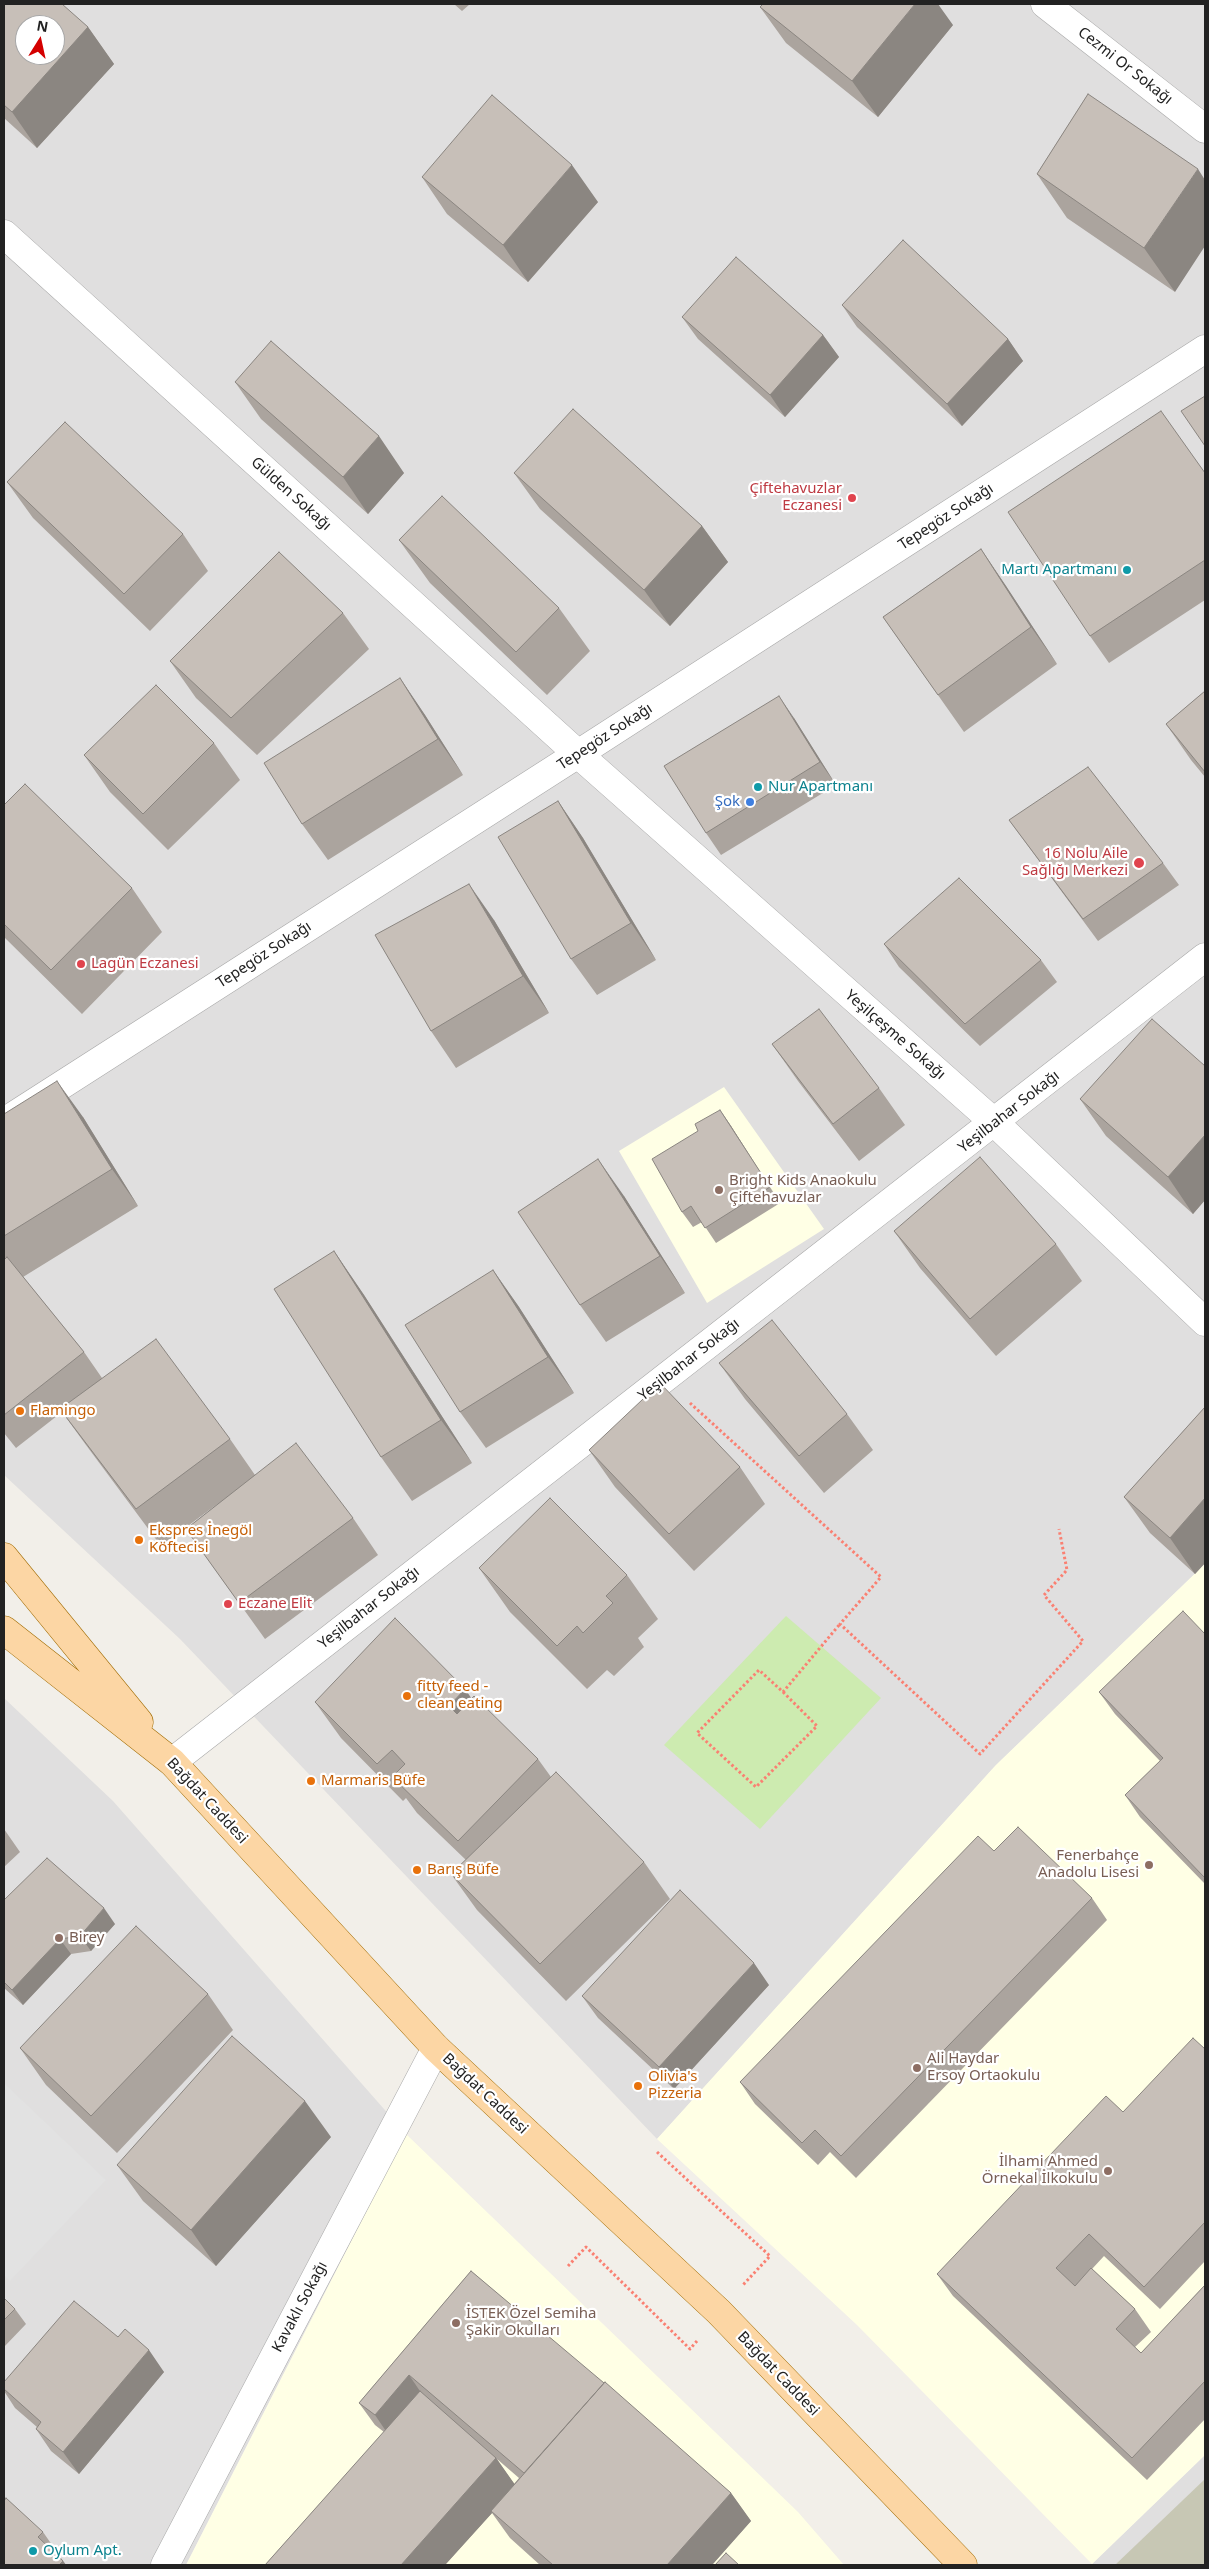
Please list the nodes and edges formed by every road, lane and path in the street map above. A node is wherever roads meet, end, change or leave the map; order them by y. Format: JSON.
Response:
{"nodes":[{"id":1,"x":1045,"y":4,"type":"edge"},
{"id":2,"x":1205,"y":129,"type":"edge"},
{"id":3,"x":4,"y":234,"type":"edge"},
{"id":4,"x":1205,"y":349,"type":"edge"},
{"id":5,"x":578,"y":754,"type":"junction"},
{"id":6,"x":1205,"y":957,"type":"edge"},
{"id":7,"x":4,"y":1122,"type":"edge"},
{"id":8,"x":995,"y":1123,"type":"junction"},
{"id":9,"x":1205,"y":1322,"type":"edge"},
{"id":10,"x":664,"y":1379,"type":"junction"},
{"id":11,"x":1059,"y":1529,"type":"dead end"},
{"id":12,"x":4,"y":1557,"type":"edge"},
{"id":13,"x":840,"y":1624,"type":"junction"},
{"id":14,"x":4,"y":1630,"type":"edge"},
{"id":15,"x":783,"y":1692,"type":"junction"},
{"id":16,"x":172,"y":1762,"type":"junction"},
{"id":17,"x":436,"y":2048,"type":"junction"},
{"id":18,"x":657,"y":2152,"type":"dead end"},
{"id":19,"x":770,"y":2256,"type":"dead end"},
{"id":20,"x":568,"y":2266,"type":"dead end"},
{"id":21,"x":690,"y":2349,"type":"dead end"},
{"id":22,"x":165,"y":2565,"type":"edge"},
{"id":23,"x":963,"y":2565,"type":"edge"}],
"edges":[{"from":1,"to":2,"type":"street","name":"Cezmi Or Sokağı"},
{"from":3,"to":5,"type":"street","name":"Gülden Sokağı"},
{"from":4,"to":5,"type":"street","name":"Tepegöz Sokağı"},
{"from":5,"to":7,"type":"street","name":"Tepegöz Sokağı"},
{"from":5,"to":8,"type":"street","name":"Yeşilçeşme Sokağı"},
{"from":6,"to":8,"type":"street","name":"Yeşilbahar Sokağı"},
{"from":8,"to":9,"type":"street","name":"Yeşilçeşme Sokağı"},
{"from":8,"to":10,"type":"street","name":"Yeşilbahar Sokağı"},
{"from":10,"to":13,"type":"path"},
{"from":10,"to":16,"type":"street","name":"Yeşilbahar Sokağı"},
{"from":11,"to":13,"type":"path"},
{"from":12,"to":16,"type":"main road"},
{"from":13,"to":15,"type":"path"},
{"from":14,"to":16,"type":"main road","name":"Bağdat Caddesi"},
{"from":15,"to":15,"type":"path"},
{"from":16,"to":17,"type":"main road","name":"Bağdat Caddesi"},
{"from":17,"to":22,"type":"street","name":"Kavaklı Sokağı"},
{"from":17,"to":23,"type":"main road","name":"Bağdat Caddesi"},
{"from":18,"to":19,"type":"path"},
{"from":20,"to":21,"type":"path"}]}
